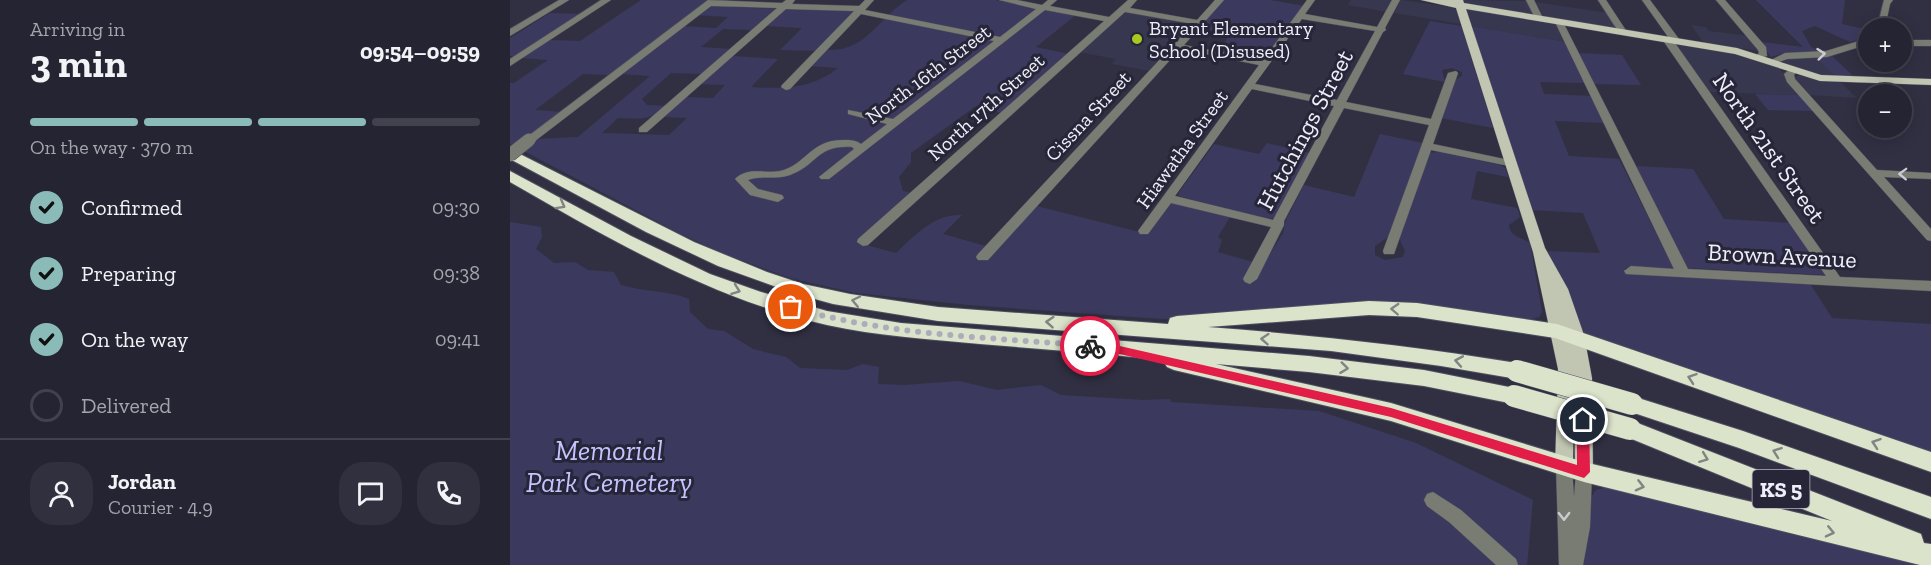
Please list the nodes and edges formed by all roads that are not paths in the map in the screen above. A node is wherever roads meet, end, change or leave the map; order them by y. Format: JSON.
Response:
{"nodes":[{"id":1,"x":565,"y":0,"type":"edge"},
{"id":2,"x":607,"y":0,"type":"edge"},
{"id":3,"x":870,"y":0,"type":"edge"},
{"id":4,"x":1003,"y":0,"type":"edge"},
{"id":5,"x":1053,"y":0,"type":"edge"},
{"id":6,"x":1133,"y":0,"type":"edge"},
{"id":7,"x":1220,"y":0,"type":"edge"},
{"id":8,"x":1311,"y":0,"type":"edge"},
{"id":9,"x":1396,"y":0,"type":"edge"},
{"id":10,"x":1426,"y":0,"type":"edge"},
{"id":11,"x":1530,"y":0,"type":"edge"},
{"id":12,"x":1602,"y":0,"type":"edge"},
{"id":13,"x":1646,"y":0,"type":"edge"},
{"id":14,"x":1720,"y":0,"type":"edge"},
{"id":15,"x":1875,"y":0,"type":"edge"},
{"id":16,"x":710,"y":2,"type":"edge"},
{"id":17,"x":1887,"y":2,"type":"edge"},
{"id":18,"x":787,"y":3,"type":"edge"},
{"id":19,"x":1459,"y":3,"type":"edge"},
{"id":20,"x":1043,"y":7,"type":"junction"},
{"id":21,"x":1123,"y":9,"type":"junction"},
{"id":22,"x":860,"y":10,"type":"junction"},
{"id":23,"x":1300,"y":16,"type":"junction"},
{"id":24,"x":1539,"y":18,"type":"junction"},
{"id":25,"x":1883,"y":18,"type":"edge"},
{"id":26,"x":1111,"y":20,"type":"junction"},
{"id":27,"x":1200,"y":22,"type":"junction"},
{"id":28,"x":1560,"y":22,"type":"junction"},
{"id":29,"x":1382,"y":30,"type":"junction"},
{"id":30,"x":1623,"y":32,"type":"junction"},
{"id":31,"x":510,"y":33,"type":"edge"},
{"id":32,"x":1002,"y":40,"type":"junction"},
{"id":33,"x":1671,"y":40,"type":"junction"},
{"id":34,"x":1912,"y":42,"type":"edge"},
{"id":35,"x":1931,"y":43,"type":"edge"},
{"id":36,"x":1858,"y":44,"type":"edge"},
{"id":37,"x":1178,"y":46,"type":"junction"},
{"id":38,"x":1759,"y":57,"type":"junction"},
{"id":39,"x":1772,"y":62,"type":"junction"},
{"id":40,"x":510,"y":63,"type":"edge"},
{"id":41,"x":1266,"y":63,"type":"junction"},
{"id":42,"x":1793,"y":70,"type":"junction"},
{"id":43,"x":1453,"y":73,"type":"dead end"},
{"id":44,"x":1931,"y":82,"type":"edge"},
{"id":45,"x":1250,"y":86,"type":"junction"},
{"id":46,"x":786,"y":87,"type":"dead end"},
{"id":47,"x":1342,"y":105,"type":"junction"},
{"id":48,"x":852,"y":112,"type":"dead end"},
{"id":49,"x":894,"y":122,"type":"junction"},
{"id":50,"x":1434,"y":123,"type":"junction"},
{"id":51,"x":643,"y":130,"type":"dead end"},
{"id":52,"x":1426,"y":146,"type":"junction"},
{"id":53,"x":860,"y":150,"type":"junction"},
{"id":54,"x":510,"y":154,"type":"edge"},
{"id":55,"x":1509,"y":163,"type":"junction"},
{"id":56,"x":1874,"y":173,"type":"junction"},
{"id":57,"x":510,"y":176,"type":"edge"},
{"id":58,"x":1931,"y":176,"type":"edge"},
{"id":59,"x":825,"y":177,"type":"dead end"},
{"id":60,"x":778,"y":198,"type":"dead end"},
{"id":61,"x":1167,"y":198,"type":"junction"},
{"id":62,"x":1278,"y":225,"type":"junction"},
{"id":63,"x":1144,"y":231,"type":"dead end"},
{"id":64,"x":1931,"y":237,"type":"edge"},
{"id":65,"x":863,"y":242,"type":"dead end"},
{"id":66,"x":1389,"y":251,"type":"dead end"},
{"id":67,"x":983,"y":257,"type":"dead end"},
{"id":68,"x":1631,"y":271,"type":"dead end"},
{"id":69,"x":1683,"y":273,"type":"junction"},
{"id":70,"x":1250,"y":279,"type":"dead end"},
{"id":71,"x":1836,"y":281,"type":"junction"},
{"id":72,"x":1931,"y":286,"type":"edge"},
{"id":73,"x":1566,"y":334,"type":"junction"},
{"id":74,"x":1113,"y":338,"type":"junction"},
{"id":75,"x":1931,"y":462,"type":"edge"},
{"id":76,"x":1574,"y":470,"type":"junction"},
{"id":77,"x":1840,"y":475,"type":"junction"},
{"id":78,"x":1433,"y":500,"type":"dead end"},
{"id":79,"x":1931,"y":502,"type":"edge"},
{"id":80,"x":1931,"y":508,"type":"edge"},
{"id":81,"x":1931,"y":550,"type":"edge"},
{"id":82,"x":1931,"y":556,"type":"edge"},
{"id":83,"x":1509,"y":565,"type":"edge"},
{"id":84,"x":1568,"y":565,"type":"edge"},
{"id":85,"x":1574,"y":565,"type":"edge"}],
"edges":[{"from":1,"to":31,"type":"street"},
{"from":2,"to":40,"type":"street"},
{"from":3,"to":22,"type":"street"},
{"from":4,"to":20,"type":"street"},
{"from":5,"to":20,"type":"street","name":"North 16th Street"},
{"from":6,"to":21,"type":"street","name":"North 17th Street"},
{"from":7,"to":27,"type":"street","name":"Cissna Street"},
{"from":8,"to":23,"type":"street","name":"Hiawatha Street"},
{"from":9,"to":29,"type":"street","name":"Hutchings Street"},
{"from":10,"to":19,"type":"main road"},
{"from":11,"to":24,"type":"street"},
{"from":12,"to":30,"type":"street"},
{"from":13,"to":33,"type":"street","name":"North 21st Street"},
{"from":14,"to":38,"type":"street"},
{"from":15,"to":17,"type":"street"},
{"from":16,"to":18,"type":"street"},
{"from":16,"to":54,"type":"street","bridge":true},
{"from":17,"to":25,"type":"street"},
{"from":18,"to":22,"type":"street"},
{"from":18,"to":51,"type":"street"},
{"from":19,"to":24,"type":"main road"},
{"from":19,"to":55,"type":"main road"},
{"from":20,"to":26,"type":"street"},
{"from":20,"to":32,"type":"street","name":"North 16th Street"},
{"from":21,"to":26,"type":"street","name":"North 17th Street"},
{"from":21,"to":27,"type":"street"},
{"from":22,"to":32,"type":"street"},
{"from":22,"to":46,"type":"street"},
{"from":23,"to":29,"type":"street"},
{"from":23,"to":41,"type":"street","name":"Hiawatha Street"},
{"from":24,"to":28,"type":"main road"},
{"from":26,"to":65,"type":"street","name":"North 17th Street"},
{"from":27,"to":37,"type":"street","name":"Cissna Street"},
{"from":28,"to":30,"type":"main road"},
{"from":28,"to":69,"type":"street"},
{"from":29,"to":47,"type":"street","name":"Hutchings Street"},
{"from":30,"to":33,"type":"main road"},
{"from":32,"to":49,"type":"street","name":"North 16th Street"},
{"from":33,"to":38,"type":"main road"},
{"from":33,"to":71,"type":"street","name":"North 21st Street"},
{"from":34,"to":35,"type":"street"},
{"from":39,"to":36,"type":"street","one_way":true},
{"from":37,"to":41,"type":"street"},
{"from":37,"to":67,"type":"street","name":"Cissna Street"},
{"from":38,"to":39,"type":"main road"},
{"from":39,"to":42,"type":"main road"},
{"from":41,"to":45,"type":"street","name":"Hiawatha Street"},
{"from":42,"to":44,"type":"main road"},
{"from":42,"to":56,"type":"street"},
{"from":43,"to":50,"type":"street"},
{"from":45,"to":47,"type":"street"},
{"from":45,"to":61,"type":"street","name":"Hiawatha Street"},
{"from":47,"to":50,"type":"street"},
{"from":47,"to":62,"type":"street","name":"Hutchings Street"},
{"from":48,"to":49,"type":"street"},
{"from":49,"to":53,"type":"street","name":"North 16th Street"},
{"from":50,"to":52,"type":"street"},
{"from":52,"to":55,"type":"street"},
{"from":52,"to":66,"type":"street"},
{"from":53,"to":59,"type":"street","name":"North 16th Street"},
{"from":53,"to":60,"type":"street"},
{"from":74,"to":54,"type":"highway","number":"KS 5","one_way":true},
{"from":55,"to":73,"type":"main road"},
{"from":58,"to":56,"type":"street","one_way":true},
{"from":56,"to":64,"type":"street"},
{"from":57,"to":74,"type":"highway","number":"KS 5","one_way":true},
{"from":61,"to":62,"type":"street"},
{"from":61,"to":63,"type":"street","name":"Hiawatha Street"},
{"from":62,"to":70,"type":"street","name":"Hutchings Street"},
{"from":68,"to":69,"type":"street","name":"Brown Avenue"},
{"from":69,"to":71,"type":"street","name":"Brown Avenue"},
{"from":71,"to":72,"type":"street","name":"Brown Avenue"},
{"from":73,"to":74,"type":"highway","one_way":true},
{"from":75,"to":73,"type":"highway","one_way":true},
{"from":73,"to":76,"type":"main road"},
{"from":74,"to":76,"type":"highway"},
{"from":77,"to":74,"type":"highway","number":"KS 5","one_way":true,"bridge":true},
{"from":74,"to":81,"type":"highway","number":"KS 5","one_way":true,"bridge":true},
{"from":76,"to":82,"type":"highway","one_way":true},
{"from":76,"to":84,"type":"street","one_way":true},
{"from":76,"to":85,"type":"street"},
{"from":77,"to":79,"type":"highway"},
{"from":77,"to":80,"type":"highway","number":"KS 5"},
{"from":78,"to":83,"type":"street"}]}
